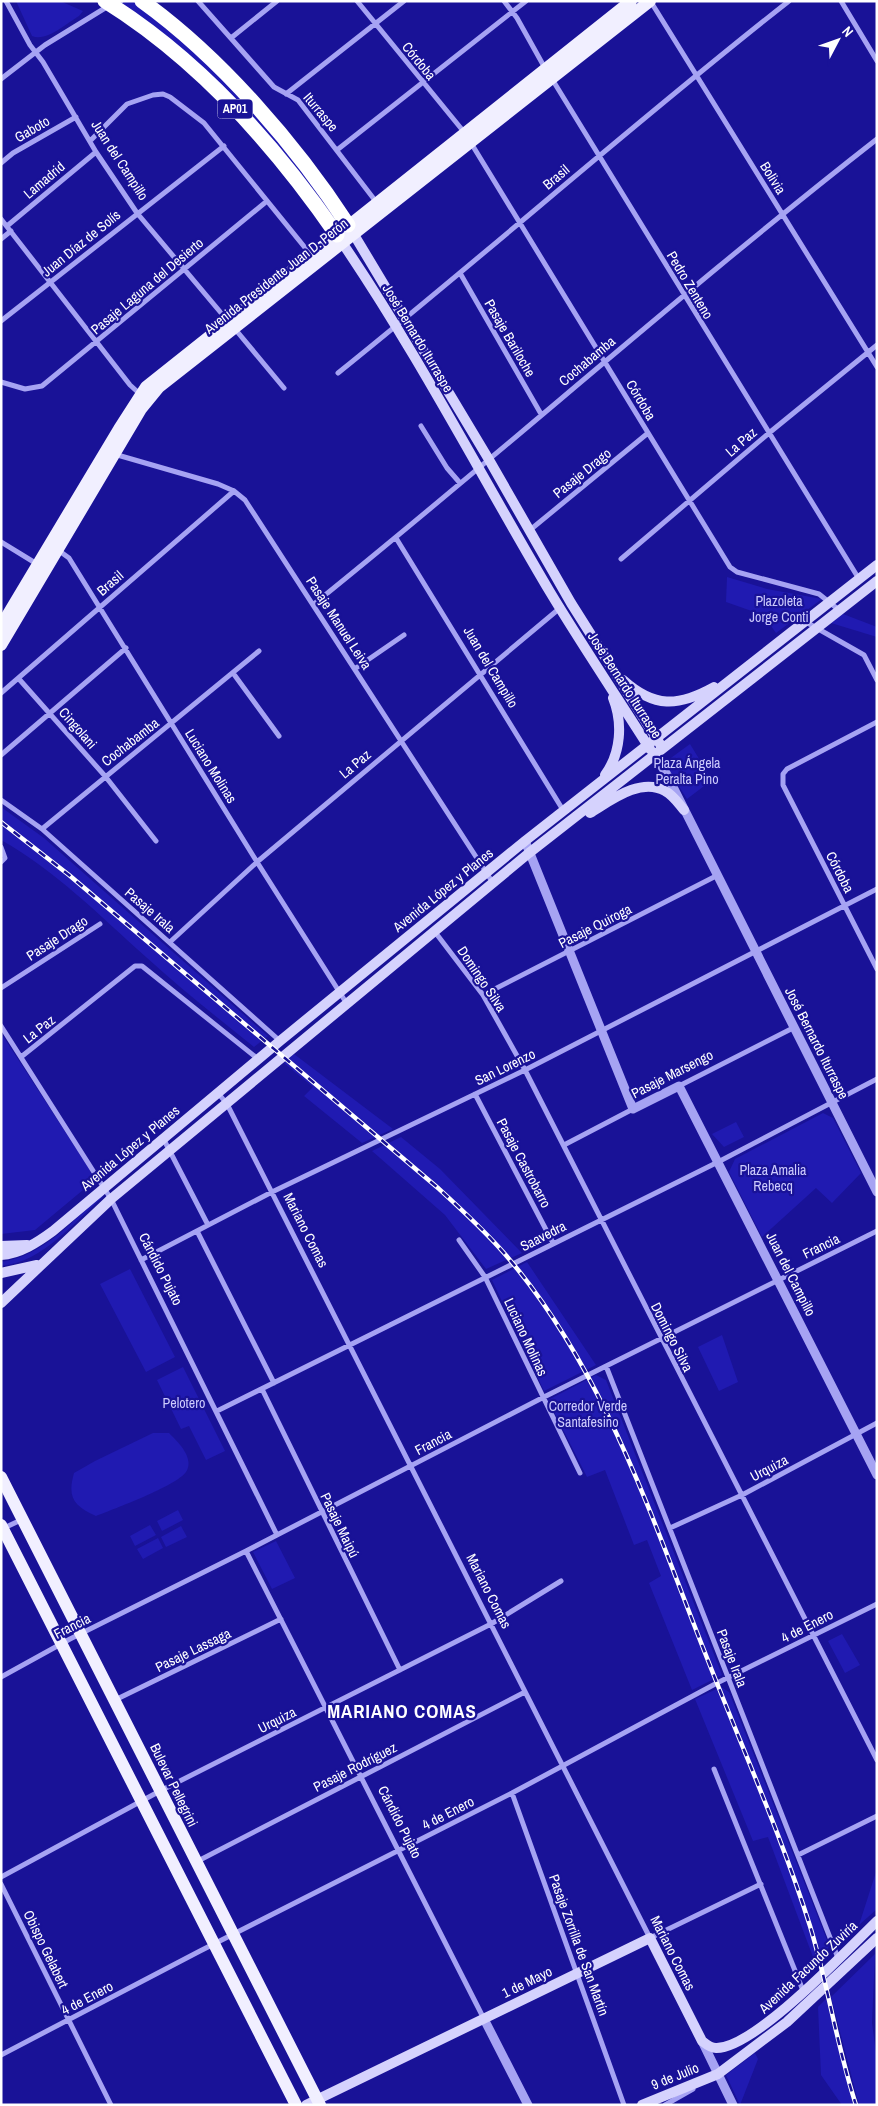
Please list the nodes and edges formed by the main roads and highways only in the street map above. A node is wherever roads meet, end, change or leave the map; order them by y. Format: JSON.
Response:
{"nodes":[{"id":1,"x":142,"y":1,"type":"edge"},
{"id":2,"x":631,"y":1,"type":"edge"},
{"id":3,"x":650,"y":1,"type":"edge"},
{"id":4,"x":112,"y":2,"type":"edge"},
{"id":5,"x":548,"y":74,"type":"junction"},
{"id":6,"x":468,"y":138,"type":"junction"},
{"id":7,"x":345,"y":234,"type":"junction"},
{"id":8,"x":400,"y":323,"type":"junction"},
{"id":9,"x":232,"y":325,"type":"junction"},
{"id":10,"x":55,"y":548,"type":"junction"},
{"id":11,"x":877,"y":565,"type":"edge"},
{"id":12,"x":877,"y":582,"type":"edge"},
{"id":13,"x":1,"y":626,"type":"edge"},
{"id":14,"x":1,"y":645,"type":"edge"},
{"id":15,"x":604,"y":666,"type":"junction"},
{"id":16,"x":741,"y":672,"type":"junction"},
{"id":17,"x":656,"y":738,"type":"junction"},
{"id":18,"x":648,"y":745,"type":"junction"},
{"id":19,"x":664,"y":749,"type":"junction"},
{"id":20,"x":655,"y":756,"type":"junction"},
{"id":21,"x":599,"y":783,"type":"junction"},
{"id":22,"x":684,"y":810,"type":"road end"},
{"id":23,"x":553,"y":835,"type":"junction"},
{"id":24,"x":33,"y":1244,"type":"junction"},
{"id":25,"x":1,"y":1246,"type":"edge"},
{"id":26,"x":1,"y":1255,"type":"edge"},
{"id":27,"x":40,"y":1264,"type":"junction"},
{"id":28,"x":1,"y":1273,"type":"edge"},
{"id":29,"x":1,"y":1303,"type":"edge"},
{"id":30,"x":1,"y":1477,"type":"edge"},
{"id":31,"x":2,"y":1528,"type":"edge"},
{"id":32,"x":877,"y":1921,"type":"edge"},
{"id":33,"x":650,"y":1938,"type":"joint"},
{"id":34,"x":877,"y":1938,"type":"edge"},
{"id":35,"x":702,"y":2041,"type":"joint"},
{"id":36,"x":718,"y":2074,"type":"joint"},
{"id":37,"x":314,"y":2103,"type":"edge"},
{"id":38,"x":296,"y":2105,"type":"edge"},
{"id":39,"x":642,"y":2105,"type":"edge"}],
"edges":[{"from":1,"to":7,"type":"highway","number":"AP01"},
{"from":2,"to":5,"type":"main road","name":"Avenida Presidente Juan D. Perón"},
{"from":3,"to":5,"type":"main road","name":"Avenida Presidente Juan D. Perón"},
{"from":4,"to":7,"type":"highway","number":"AP01"},
{"from":5,"to":6,"type":"main road","name":"Avenida Presidente Juan D. Perón"},
{"from":6,"to":7,"type":"main road","name":"Avenida Presidente Juan D. Perón"},
{"from":6,"to":7,"type":"main road","name":"Avenida Presidente Juan D. Perón"},
{"from":7,"to":8,"type":"main road","name":"José Bernardo Iturraspe"},
{"from":7,"to":9,"type":"main road","name":"Avenida Presidente Juan D. Perón"},
{"from":7,"to":9,"type":"main road","name":"Avenida Presidente Juan D. Perón"},
{"from":8,"to":15,"type":"main road","name":"José Bernardo Iturraspe"},
{"from":8,"to":15,"type":"main road","name":"José Bernardo Iturraspe"},
{"from":9,"to":10,"type":"main road","name":"Avenida Presidente Juan D. Perón"},
{"from":10,"to":13,"type":"main road","name":"Avenida Presidente Juan D. Perón"},
{"from":10,"to":14,"type":"main road","name":"Avenida Presidente Juan D. Perón"},
{"from":11,"to":16,"type":"main road","name":"Avenida López y Planes"},
{"from":12,"to":19,"type":"main road","name":"Avenida López y Planes"},
{"from":15,"to":16,"type":"main road"},
{"from":15,"to":17,"type":"main road","name":"José Bernardo Iturraspe"},
{"from":15,"to":18,"type":"main road","name":"José Bernardo Iturraspe"},
{"from":15,"to":21,"type":"main road"},
{"from":16,"to":17,"type":"main road","name":"Avenida López y Planes"},
{"from":17,"to":18,"type":"main road","name":"Avenida López y Planes"},
{"from":17,"to":19,"type":"main road","name":"José Bernardo Iturraspe"},
{"from":18,"to":20,"type":"main road","name":"José Bernardo Iturraspe"},
{"from":18,"to":21,"type":"main road","name":"Avenida López y Planes"},
{"from":19,"to":20,"type":"main road","name":"Avenida López y Planes"},
{"from":20,"to":23,"type":"main road","name":"Avenida López y Planes"},
{"from":21,"to":24,"type":"main road","name":"Avenida López y Planes"},
{"from":22,"to":23,"type":"main road"},
{"from":23,"to":27,"type":"main road","name":"Avenida López y Planes"},
{"from":24,"to":25,"type":"main road"},
{"from":24,"to":26,"type":"main road","name":"Avenida López y Planes"},
{"from":27,"to":28,"type":"main road","name":"Avenida López y Planes"},
{"from":27,"to":29,"type":"main road","name":"Avenida López y Planes"},
{"from":30,"to":37,"type":"main road","name":"Bulevar Pellegrini"},
{"from":31,"to":38,"type":"main road"},
{"from":32,"to":35,"type":"main road","name":"Avenida Facundo Zuviría"},
{"from":33,"to":35,"type":"main road","name":"Mariano Comas"},
{"from":33,"to":37,"type":"main road","name":"1 de Mayo"},
{"from":34,"to":36,"type":"main road","name":"Avenida Facundo Zuviría"},
{"from":36,"to":39,"type":"main road","name":"9 de Julio"}]}
